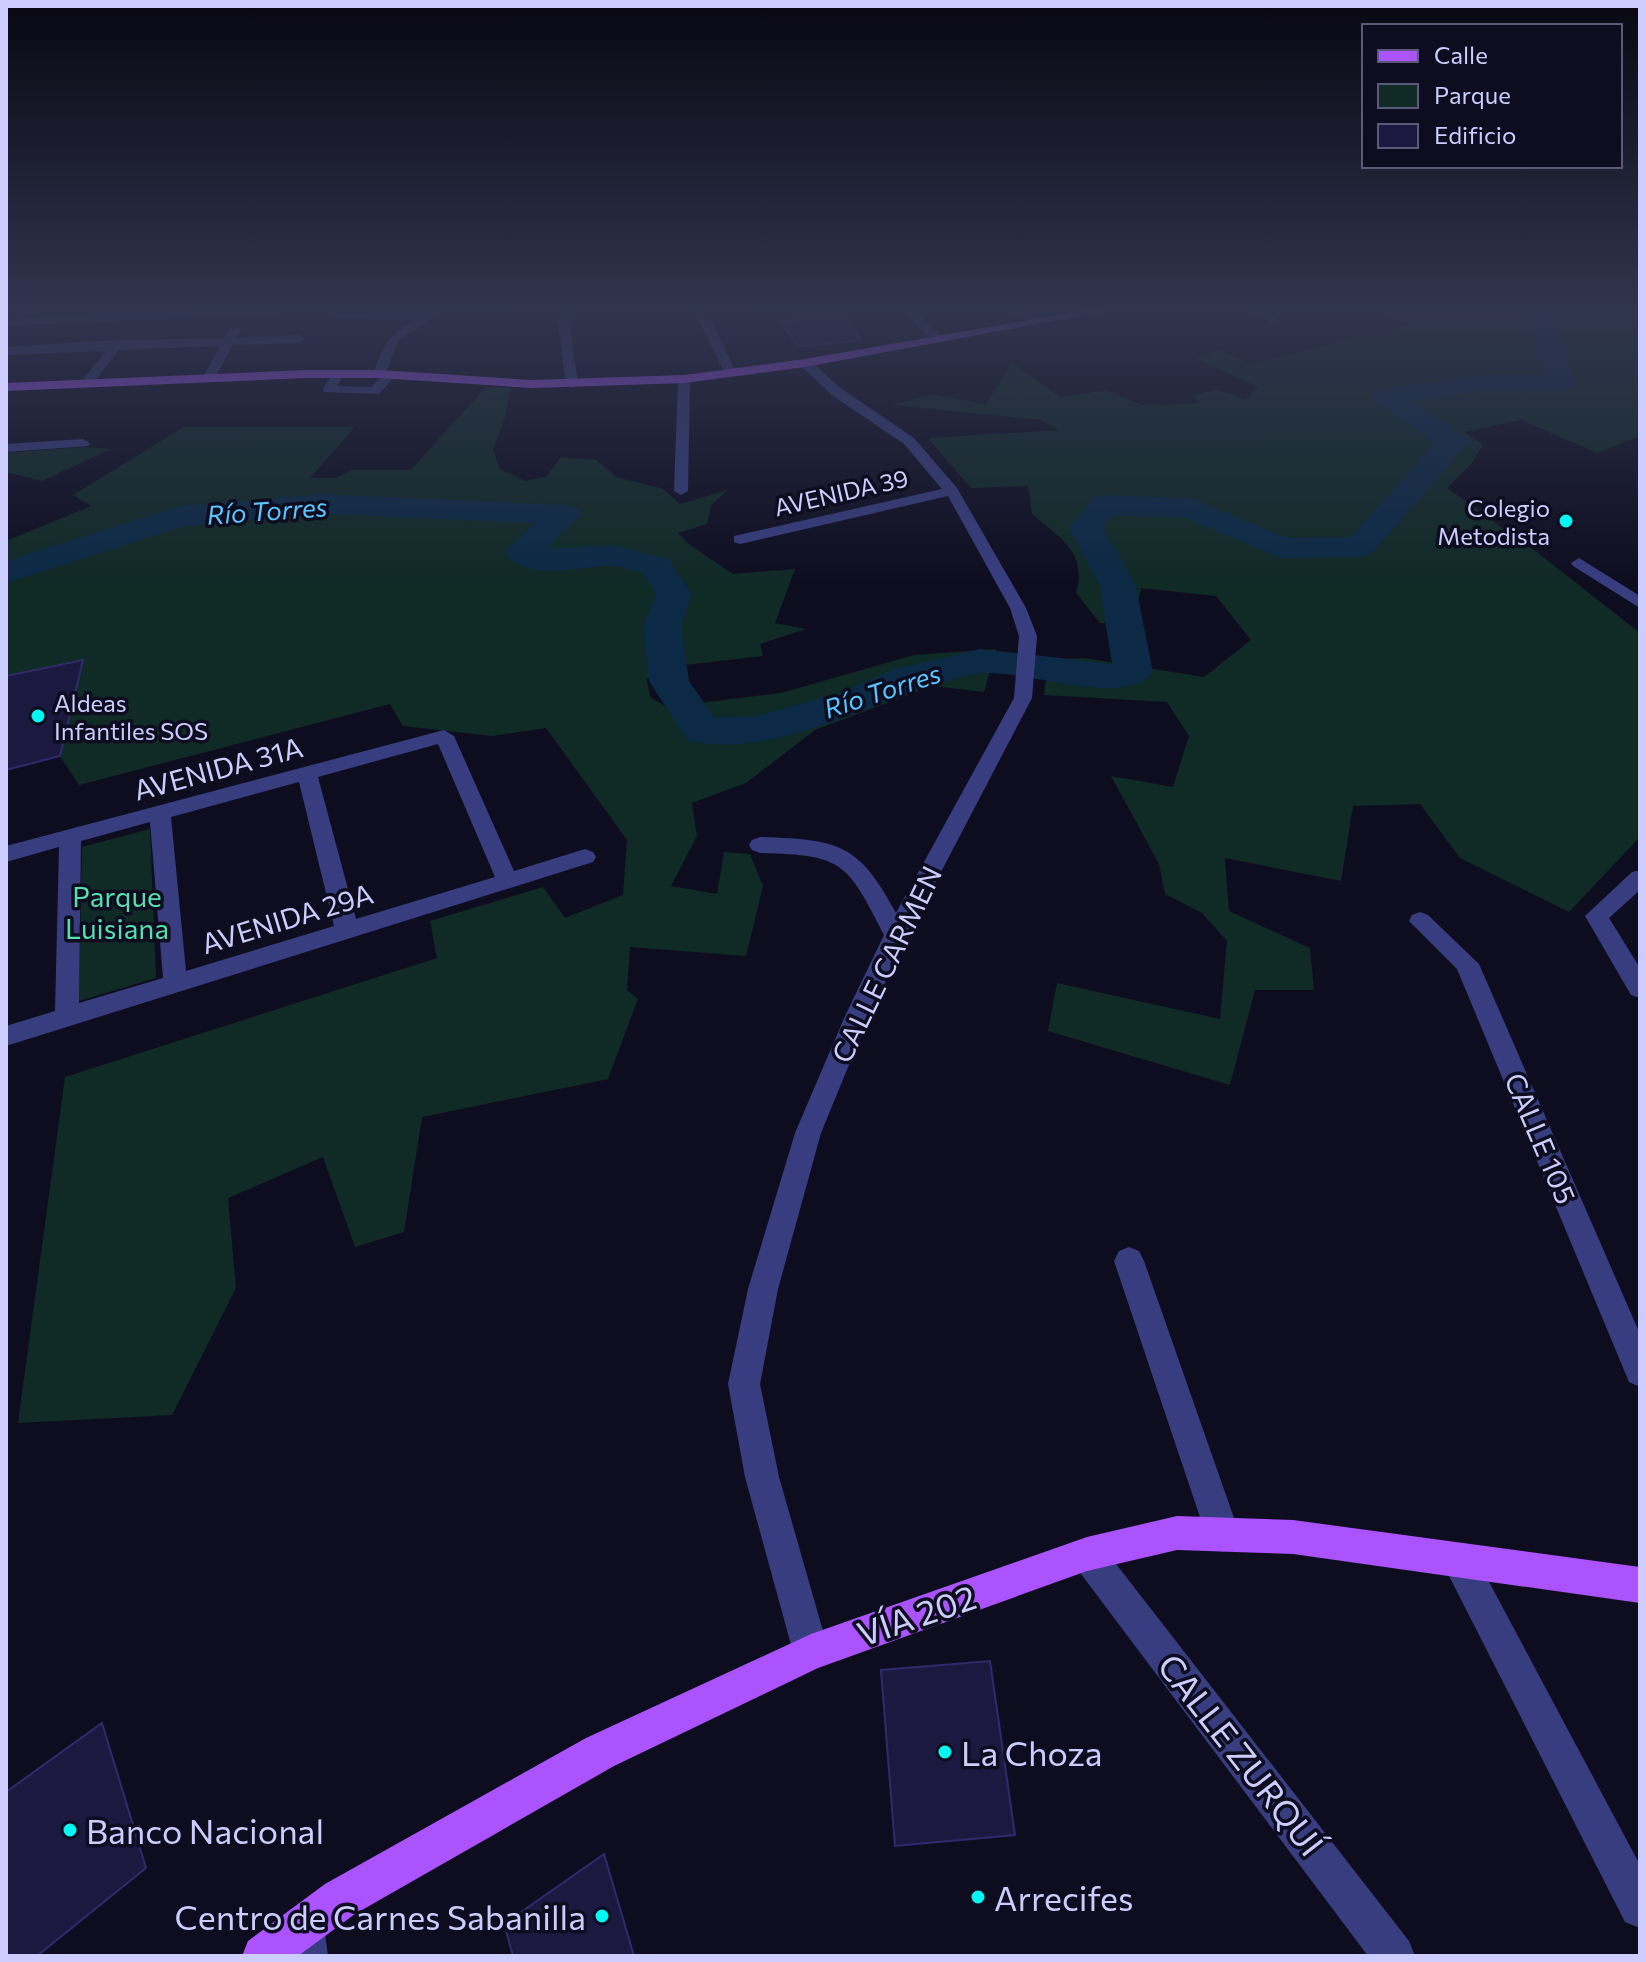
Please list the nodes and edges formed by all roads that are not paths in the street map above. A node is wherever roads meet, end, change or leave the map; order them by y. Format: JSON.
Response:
{"nodes":[{"id":1,"x":683,"y":400,"type":"edge"},
{"id":2,"x":848,"y":400,"type":"edge"},
{"id":3,"x":83,"y":443,"type":"dead end"},
{"id":4,"x":6,"y":448,"type":"edge"},
{"id":5,"x":681,"y":491,"type":"dead end"},
{"id":6,"x":952,"y":491,"type":"junction"},
{"id":7,"x":740,"y":539,"type":"dead end"},
{"id":8,"x":1579,"y":563,"type":"dead end"},
{"id":9,"x":1640,"y":603,"type":"edge"},
{"id":10,"x":307,"y":773,"type":"junction"},
{"id":11,"x":160,"y":812,"type":"junction"},
{"id":12,"x":70,"y":837,"type":"junction"},
{"id":13,"x":760,"y":845,"type":"dead end"},
{"id":14,"x":6,"y":854,"type":"edge"},
{"id":15,"x":585,"y":857,"type":"dead end"},
{"id":16,"x":1640,"y":878,"type":"edge"},
{"id":17,"x":508,"y":881,"type":"junction"},
{"id":18,"x":1420,"y":921,"type":"dead end"},
{"id":19,"x":347,"y":930,"type":"junction"},
{"id":20,"x":896,"y":935,"type":"junction"},
{"id":21,"x":175,"y":984,"type":"junction"},
{"id":22,"x":1640,"y":988,"type":"edge"},
{"id":23,"x":67,"y":1017,"type":"junction"},
{"id":24,"x":6,"y":1036,"type":"edge"},
{"id":25,"x":1129,"y":1261,"type":"dead end"},
{"id":26,"x":1640,"y":1371,"type":"edge"},
{"id":27,"x":1223,"y":1535,"type":"junction"},
{"id":28,"x":1087,"y":1554,"type":"junction"},
{"id":29,"x":1459,"y":1560,"type":"junction"},
{"id":30,"x":1640,"y":1585,"type":"edge"},
{"id":31,"x":811,"y":1652,"type":"junction"},
{"id":32,"x":1640,"y":1907,"type":"edge"},
{"id":33,"x":305,"y":1941,"type":"edge"},
{"id":34,"x":263,"y":1956,"type":"edge"},
{"id":35,"x":1394,"y":1956,"type":"edge"}],
"edges":[{"from":1,"to":5,"type":"street"},
{"from":2,"to":6,"type":"street","name":"CALLE CARMEN"},
{"from":3,"to":4,"type":"street"},
{"from":6,"to":7,"type":"street","name":"AVENIDA 39"},
{"from":6,"to":20,"type":"street","name":"CALLE CARMEN"},
{"from":8,"to":9,"type":"street"},
{"from":10,"to":11,"type":"street","name":"AVENIDA 31A"},
{"from":10,"to":17,"type":"street","name":"AVENIDA 31A"},
{"from":10,"to":19,"type":"street"},
{"from":11,"to":12,"type":"street","name":"AVENIDA 31A"},
{"from":11,"to":21,"type":"street"},
{"from":12,"to":14,"type":"street","name":"AVENIDA 31A"},
{"from":12,"to":23,"type":"street"},
{"from":13,"to":20,"type":"street"},
{"from":15,"to":17,"type":"street","name":"AVENIDA 29A"},
{"from":16,"to":22,"type":"street"},
{"from":17,"to":19,"type":"street","name":"AVENIDA 29A"},
{"from":18,"to":26,"type":"street","name":"CALLE 105"},
{"from":19,"to":21,"type":"street","name":"AVENIDA 29A"},
{"from":20,"to":31,"type":"street","name":"CALLE CARMEN"},
{"from":21,"to":23,"type":"street","name":"AVENIDA 29A"},
{"from":23,"to":24,"type":"street","name":"AVENIDA 29A"},
{"from":25,"to":27,"type":"street"},
{"from":27,"to":28,"type":"main road","name":"VÍA 202"},
{"from":27,"to":29,"type":"main road","name":"VÍA 202"},
{"from":28,"to":31,"type":"main road","name":"VÍA 202"},
{"from":28,"to":35,"type":"street","name":"CALLE ZURQUÍ"},
{"from":29,"to":30,"type":"main road","name":"VÍA 202"},
{"from":29,"to":32,"type":"street"},
{"from":31,"to":33,"type":"main road","name":"VÍA 202"},
{"from":33,"to":34,"type":"main road","name":"VÍA 202"}]}
